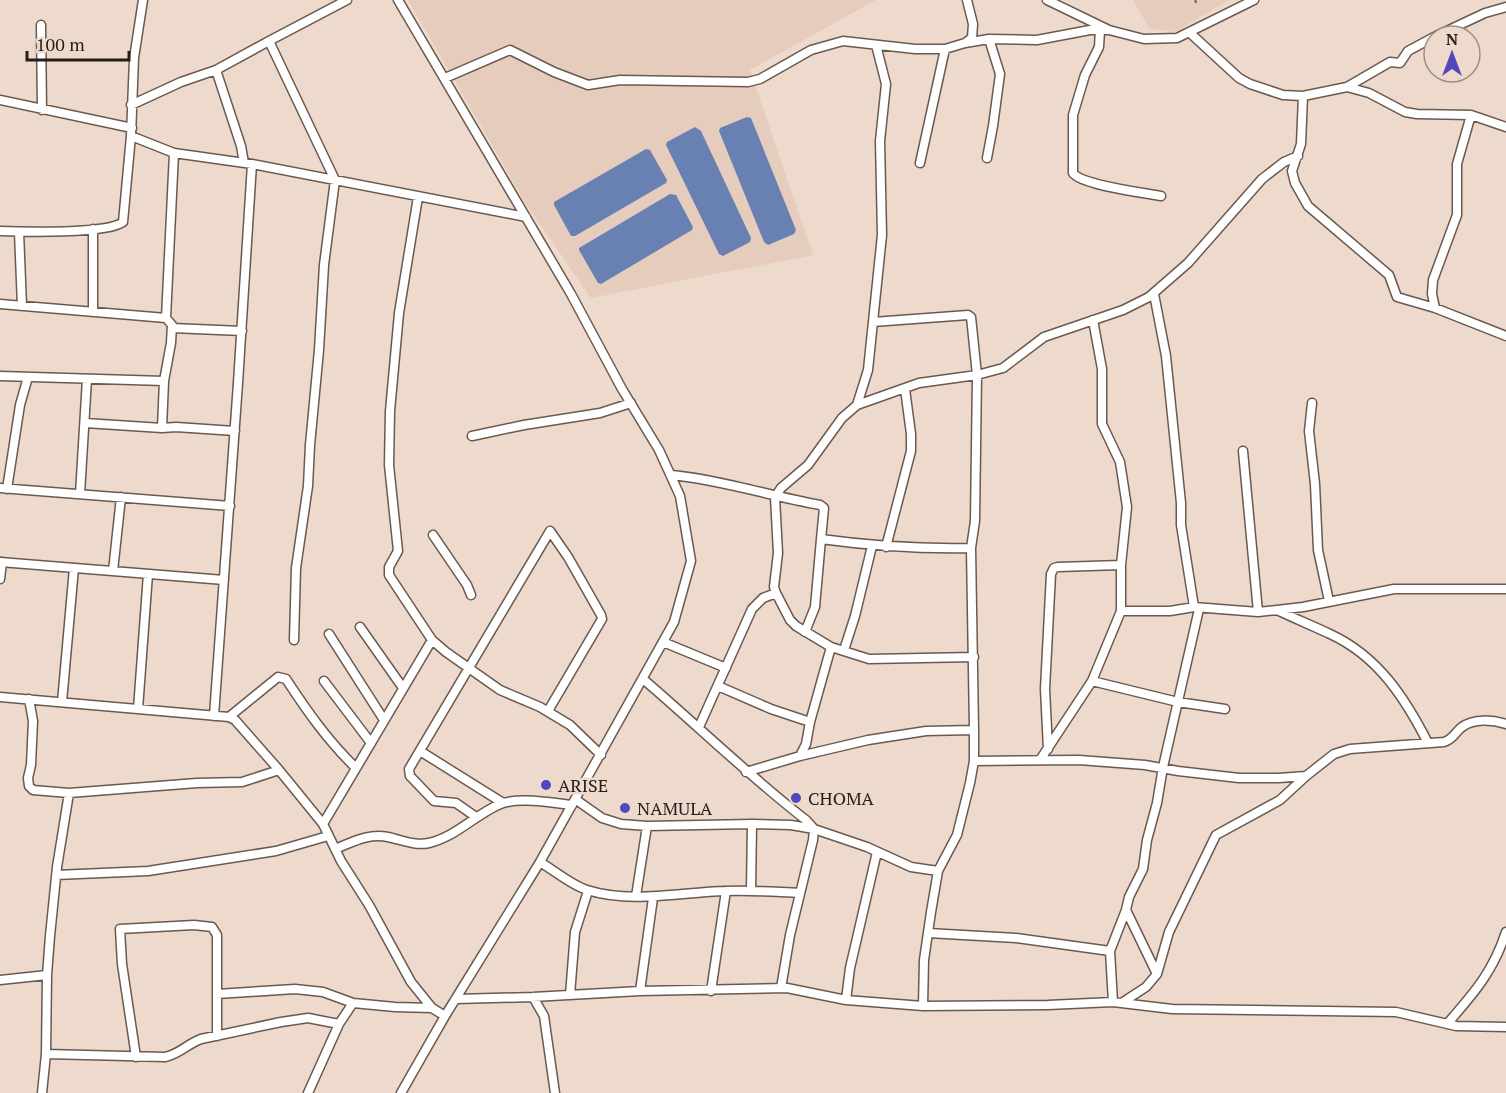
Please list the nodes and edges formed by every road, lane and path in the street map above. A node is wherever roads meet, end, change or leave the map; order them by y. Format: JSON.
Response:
{"nodes":[{"id":1,"x":143,"y":0,"type":"edge"},
{"id":2,"x":347,"y":0,"type":"edge"},
{"id":3,"x":398,"y":0,"type":"edge"},
{"id":4,"x":967,"y":0,"type":"edge"},
{"id":5,"x":1047,"y":0,"type":"edge"},
{"id":6,"x":1254,"y":0,"type":"edge"},
{"id":7,"x":1506,"y":7,"type":"edge"},
{"id":8,"x":1461,"y":24,"type":"edge"},
{"id":9,"x":40,"y":25,"type":"dead end"},
{"id":10,"x":1104,"y":30,"type":"junction"},
{"id":11,"x":1189,"y":32,"type":"junction"},
{"id":12,"x":989,"y":39,"type":"junction"},
{"id":13,"x":269,"y":41,"type":"junction"},
{"id":14,"x":965,"y":43,"type":"junction"},
{"id":15,"x":1422,"y":43,"type":"edge"},
{"id":16,"x":876,"y":45,"type":"junction"},
{"id":17,"x":945,"y":49,"type":"junction"},
{"id":18,"x":216,"y":70,"type":"junction"},
{"id":19,"x":445,"y":78,"type":"junction"},
{"id":20,"x":1347,"y":87,"type":"junction"},
{"id":21,"x":1303,"y":96,"type":"junction"},
{"id":22,"x":0,"y":100,"type":"edge"},
{"id":23,"x":131,"y":105,"type":"junction"},
{"id":24,"x":42,"y":110,"type":"junction"},
{"id":25,"x":1472,"y":115,"type":"junction"},
{"id":26,"x":1506,"y":127,"type":"edge"},
{"id":27,"x":131,"y":132,"type":"junction"},
{"id":28,"x":174,"y":153,"type":"junction"},
{"id":29,"x":1298,"y":156,"type":"junction"},
{"id":30,"x":987,"y":158,"type":"dead end"},
{"id":31,"x":248,"y":163,"type":"junction"},
{"id":32,"x":920,"y":163,"type":"dead end"},
{"id":33,"x":335,"y":180,"type":"junction"},
{"id":34,"x":1161,"y":196,"type":"dead end"},
{"id":35,"x":418,"y":197,"type":"junction"},
{"id":36,"x":526,"y":218,"type":"junction"},
{"id":37,"x":93,"y":229,"type":"junction"},
{"id":38,"x":0,"y":231,"type":"edge"},
{"id":39,"x":19,"y":232,"type":"junction"},
{"id":40,"x":1154,"y":294,"type":"junction"},
{"id":41,"x":0,"y":304,"type":"edge"},
{"id":42,"x":22,"y":306,"type":"junction"},
{"id":43,"x":1435,"y":308,"type":"junction"},
{"id":44,"x":93,"y":312,"type":"junction"},
{"id":45,"x":166,"y":318,"type":"junction"},
{"id":46,"x":1093,"y":320,"type":"junction"},
{"id":47,"x":873,"y":322,"type":"junction"},
{"id":48,"x":172,"y":328,"type":"junction"},
{"id":49,"x":242,"y":331,"type":"junction"},
{"id":50,"x":1506,"y":336,"type":"edge"},
{"id":51,"x":976,"y":375,"type":"junction"},
{"id":52,"x":0,"y":376,"type":"edge"},
{"id":53,"x":28,"y":377,"type":"junction"},
{"id":54,"x":87,"y":379,"type":"junction"},
{"id":55,"x":164,"y":381,"type":"junction"},
{"id":56,"x":905,"y":389,"type":"junction"},
{"id":57,"x":631,"y":403,"type":"junction"},
{"id":58,"x":1312,"y":403,"type":"dead end"},
{"id":59,"x":857,"y":405,"type":"junction"},
{"id":60,"x":85,"y":423,"type":"junction"},
{"id":61,"x":162,"y":428,"type":"junction"},
{"id":62,"x":235,"y":431,"type":"junction"},
{"id":63,"x":472,"y":436,"type":"dead end"},
{"id":64,"x":1243,"y":451,"type":"dead end"},
{"id":65,"x":672,"y":475,"type":"junction"},
{"id":66,"x":3,"y":488,"type":"edge"},
{"id":67,"x":80,"y":494,"type":"junction"},
{"id":68,"x":121,"y":497,"type":"junction"},
{"id":69,"x":775,"y":497,"type":"junction"},
{"id":70,"x":230,"y":506,"type":"junction"},
{"id":71,"x":433,"y":535,"type":"dead end"},
{"id":72,"x":821,"y":539,"type":"junction"},
{"id":73,"x":872,"y":546,"type":"junction"},
{"id":74,"x":886,"y":547,"type":"junction"},
{"id":75,"x":971,"y":548,"type":"junction"},
{"id":76,"x":1,"y":562,"type":"edge"},
{"id":77,"x":1121,"y":565,"type":"junction"},
{"id":78,"x":74,"y":568,"type":"junction"},
{"id":79,"x":113,"y":571,"type":"junction"},
{"id":80,"x":148,"y":574,"type":"junction"},
{"id":81,"x":0,"y":579,"type":"edge"},
{"id":82,"x":224,"y":580,"type":"junction"},
{"id":83,"x":1506,"y":589,"type":"edge"},
{"id":84,"x":776,"y":593,"type":"junction"},
{"id":85,"x":471,"y":595,"type":"dead end"},
{"id":86,"x":1329,"y":601,"type":"junction"},
{"id":87,"x":1196,"y":608,"type":"junction"},
{"id":88,"x":1278,"y":610,"type":"junction"},
{"id":89,"x":1121,"y":611,"type":"junction"},
{"id":90,"x":1258,"y":612,"type":"junction"},
{"id":91,"x":360,"y":627,"type":"dead end"},
{"id":92,"x":805,"y":632,"type":"junction"},
{"id":93,"x":329,"y":634,"type":"dead end"},
{"id":94,"x":294,"y":640,"type":"dead end"},
{"id":95,"x":432,"y":640,"type":"junction"},
{"id":96,"x":663,"y":642,"type":"junction"},
{"id":97,"x":831,"y":647,"type":"junction"},
{"id":98,"x":844,"y":650,"type":"junction"},
{"id":99,"x":974,"y":657,"type":"junction"},
{"id":100,"x":726,"y":668,"type":"junction"},
{"id":101,"x":468,"y":669,"type":"junction"},
{"id":102,"x":643,"y":679,"type":"junction"},
{"id":103,"x":324,"y":681,"type":"dead end"},
{"id":104,"x":1092,"y":681,"type":"junction"},
{"id":105,"x":718,"y":686,"type":"junction"},
{"id":106,"x":403,"y":688,"type":"junction"},
{"id":107,"x":0,"y":698,"type":"edge"},
{"id":108,"x":29,"y":699,"type":"junction"},
{"id":109,"x":62,"y":702,"type":"junction"},
{"id":110,"x":1178,"y":702,"type":"junction"},
{"id":111,"x":138,"y":709,"type":"junction"},
{"id":112,"x":1225,"y":709,"type":"dead end"},
{"id":113,"x":548,"y":711,"type":"junction"},
{"id":114,"x":214,"y":716,"type":"junction"},
{"id":115,"x":229,"y":717,"type":"junction"},
{"id":116,"x":384,"y":720,"type":"junction"},
{"id":117,"x":810,"y":722,"type":"junction"},
{"id":118,"x":1506,"y":724,"type":"edge"},
{"id":119,"x":699,"y":726,"type":"junction"},
{"id":120,"x":974,"y":730,"type":"junction"},
{"id":121,"x":371,"y":743,"type":"junction"},
{"id":122,"x":1428,"y":743,"type":"junction"},
{"id":123,"x":1048,"y":749,"type":"junction"},
{"id":124,"x":420,"y":752,"type":"junction"},
{"id":125,"x":601,"y":755,"type":"junction"},
{"id":126,"x":800,"y":756,"type":"junction"},
{"id":127,"x":1040,"y":760,"type":"junction"},
{"id":128,"x":974,"y":761,"type":"junction"},
{"id":129,"x":1163,"y":767,"type":"junction"},
{"id":130,"x":356,"y":768,"type":"junction"},
{"id":131,"x":279,"y":771,"type":"junction"},
{"id":132,"x":746,"y":771,"type":"junction"},
{"id":133,"x":1306,"y":776,"type":"junction"},
{"id":134,"x":69,"y":793,"type":"junction"},
{"id":135,"x":574,"y":802,"type":"junction"},
{"id":136,"x":503,"y":803,"type":"junction"},
{"id":137,"x":476,"y":817,"type":"junction"},
{"id":138,"x":322,"y":824,"type":"junction"},
{"id":139,"x":752,"y":824,"type":"junction"},
{"id":140,"x":647,"y":826,"type":"junction"},
{"id":141,"x":814,"y":829,"type":"junction"},
{"id":142,"x":328,"y":836,"type":"junction"},
{"id":143,"x":335,"y":849,"type":"junction"},
{"id":144,"x":877,"y":852,"type":"junction"},
{"id":145,"x":540,"y":862,"type":"junction"},
{"id":146,"x":938,"y":871,"type":"junction"},
{"id":147,"x":56,"y":875,"type":"junction"},
{"id":148,"x":588,"y":891,"type":"junction"},
{"id":149,"x":726,"y":891,"type":"junction"},
{"id":150,"x":751,"y":891,"type":"junction"},
{"id":151,"x":800,"y":893,"type":"junction"},
{"id":152,"x":636,"y":896,"type":"junction"},
{"id":153,"x":653,"y":898,"type":"junction"},
{"id":154,"x":1126,"y":910,"type":"junction"},
{"id":155,"x":1506,"y":932,"type":"edge"},
{"id":156,"x":928,"y":933,"type":"junction"},
{"id":157,"x":1110,"y":951,"type":"junction"},
{"id":158,"x":1157,"y":974,"type":"junction"},
{"id":159,"x":47,"y":975,"type":"junction"},
{"id":160,"x":0,"y":980,"type":"edge"},
{"id":161,"x":781,"y":988,"type":"junction"},
{"id":162,"x":640,"y":991,"type":"junction"},
{"id":163,"x":711,"y":991,"type":"junction"},
{"id":164,"x":217,"y":994,"type":"junction"},
{"id":165,"x":570,"y":995,"type":"junction"},
{"id":166,"x":533,"y":997,"type":"junction"},
{"id":167,"x":456,"y":999,"type":"junction"},
{"id":168,"x":846,"y":1000,"type":"junction"},
{"id":169,"x":1113,"y":1002,"type":"junction"},
{"id":170,"x":1123,"y":1002,"type":"junction"},
{"id":171,"x":353,"y":1003,"type":"junction"},
{"id":172,"x":923,"y":1005,"type":"junction"},
{"id":173,"x":432,"y":1008,"type":"junction"},
{"id":174,"x":445,"y":1016,"type":"junction"},
{"id":175,"x":339,"y":1024,"type":"junction"},
{"id":176,"x":1447,"y":1024,"type":"junction"},
{"id":177,"x":1506,"y":1027,"type":"edge"},
{"id":178,"x":217,"y":1036,"type":"junction"},
{"id":179,"x":46,"y":1054,"type":"junction"},
{"id":180,"x":136,"y":1057,"type":"junction"},
{"id":181,"x":42,"y":1093,"type":"edge"},
{"id":182,"x":308,"y":1093,"type":"edge"},
{"id":183,"x":401,"y":1093,"type":"edge"},
{"id":184,"x":555,"y":1093,"type":"edge"}],
"edges":[{"from":1,"to":23,"type":"street"},
{"from":2,"to":13,"type":"street"},
{"from":3,"to":19,"type":"street"},
{"from":4,"to":14,"type":"street"},
{"from":5,"to":10,"type":"street"},
{"from":6,"to":11,"type":"street"},
{"from":7,"to":8,"type":"street"},
{"from":9,"to":24,"type":"street"},
{"from":10,"to":11,"type":"street"},
{"from":10,"to":12,"type":"street"},
{"from":10,"to":34,"type":"street"},
{"from":11,"to":21,"type":"street"},
{"from":12,"to":14,"type":"street"},
{"from":12,"to":30,"type":"street"},
{"from":13,"to":18,"type":"street"},
{"from":13,"to":33,"type":"street"},
{"from":14,"to":17,"type":"street"},
{"from":15,"to":20,"type":"street"},
{"from":16,"to":17,"type":"street"},
{"from":16,"to":19,"type":"street"},
{"from":16,"to":47,"type":"street"},
{"from":17,"to":32,"type":"street"},
{"from":18,"to":23,"type":"street"},
{"from":18,"to":31,"type":"street"},
{"from":19,"to":36,"type":"street"},
{"from":20,"to":21,"type":"street"},
{"from":20,"to":25,"type":"street"},
{"from":21,"to":29,"type":"street"},
{"from":22,"to":24,"type":"street"},
{"from":23,"to":27,"type":"street"},
{"from":24,"to":27,"type":"street"},
{"from":25,"to":26,"type":"street"},
{"from":25,"to":43,"type":"street"},
{"from":27,"to":28,"type":"street"},
{"from":27,"to":37,"type":"street"},
{"from":28,"to":31,"type":"street"},
{"from":28,"to":45,"type":"street"},
{"from":29,"to":40,"type":"street"},
{"from":29,"to":43,"type":"street"},
{"from":31,"to":33,"type":"street"},
{"from":31,"to":49,"type":"street"},
{"from":33,"to":35,"type":"street"},
{"from":33,"to":94,"type":"street"},
{"from":35,"to":36,"type":"street"},
{"from":35,"to":95,"type":"street"},
{"from":36,"to":57,"type":"street"},
{"from":37,"to":39,"type":"street"},
{"from":37,"to":44,"type":"street"},
{"from":38,"to":39,"type":"street"},
{"from":39,"to":42,"type":"street"},
{"from":40,"to":46,"type":"street"},
{"from":40,"to":87,"type":"street"},
{"from":41,"to":42,"type":"street"},
{"from":42,"to":44,"type":"street"},
{"from":43,"to":50,"type":"street"},
{"from":44,"to":45,"type":"street"},
{"from":45,"to":48,"type":"street"},
{"from":46,"to":51,"type":"street"},
{"from":46,"to":77,"type":"street"},
{"from":47,"to":51,"type":"street"},
{"from":47,"to":59,"type":"street"},
{"from":48,"to":49,"type":"street"},
{"from":48,"to":55,"type":"street"},
{"from":49,"to":62,"type":"street"},
{"from":51,"to":56,"type":"street"},
{"from":51,"to":75,"type":"street"},
{"from":52,"to":53,"type":"street"},
{"from":53,"to":54,"type":"street"},
{"from":53,"to":66,"type":"street"},
{"from":54,"to":55,"type":"street"},
{"from":54,"to":60,"type":"street"},
{"from":55,"to":61,"type":"street"},
{"from":56,"to":59,"type":"street"},
{"from":56,"to":74,"type":"street"},
{"from":57,"to":63,"type":"street"},
{"from":57,"to":65,"type":"street"},
{"from":58,"to":86,"type":"street"},
{"from":59,"to":69,"type":"street"},
{"from":60,"to":61,"type":"street"},
{"from":60,"to":67,"type":"street"},
{"from":61,"to":62,"type":"street"},
{"from":62,"to":70,"type":"street"},
{"from":64,"to":90,"type":"street"},
{"from":65,"to":69,"type":"street"},
{"from":65,"to":96,"type":"street"},
{"from":66,"to":67,"type":"street"},
{"from":67,"to":68,"type":"street"},
{"from":68,"to":70,"type":"street"},
{"from":68,"to":79,"type":"street"},
{"from":69,"to":72,"type":"street"},
{"from":69,"to":84,"type":"street"},
{"from":70,"to":82,"type":"street"},
{"from":71,"to":85,"type":"street"},
{"from":72,"to":73,"type":"street"},
{"from":72,"to":92,"type":"street"},
{"from":73,"to":74,"type":"street"},
{"from":73,"to":98,"type":"street"},
{"from":74,"to":75,"type":"street"},
{"from":75,"to":99,"type":"street"},
{"from":76,"to":78,"type":"street"},
{"from":76,"to":81,"type":"street"},
{"from":77,"to":89,"type":"street"},
{"from":77,"to":123,"type":"street"},
{"from":78,"to":79,"type":"street"},
{"from":78,"to":109,"type":"street"},
{"from":79,"to":80,"type":"street"},
{"from":80,"to":82,"type":"street"},
{"from":80,"to":111,"type":"street"},
{"from":82,"to":114,"type":"street"},
{"from":83,"to":86,"type":"street"},
{"from":84,"to":92,"type":"street"},
{"from":84,"to":100,"type":"street"},
{"from":86,"to":88,"type":"street"},
{"from":87,"to":89,"type":"street"},
{"from":87,"to":90,"type":"street"},
{"from":87,"to":110,"type":"street"},
{"from":88,"to":90,"type":"street"},
{"from":88,"to":122,"type":"street"},
{"from":89,"to":104,"type":"street"},
{"from":91,"to":106,"type":"street"},
{"from":92,"to":97,"type":"street"},
{"from":93,"to":116,"type":"street"},
{"from":95,"to":101,"type":"street"},
{"from":95,"to":106,"type":"street"},
{"from":96,"to":100,"type":"street"},
{"from":96,"to":102,"type":"street"},
{"from":97,"to":98,"type":"street"},
{"from":97,"to":117,"type":"street"},
{"from":98,"to":99,"type":"street"},
{"from":99,"to":120,"type":"street"},
{"from":100,"to":105,"type":"street"},
{"from":101,"to":113,"type":"street"},
{"from":101,"to":113,"type":"street"},
{"from":101,"to":124,"type":"street"},
{"from":102,"to":119,"type":"street"},
{"from":102,"to":125,"type":"street"},
{"from":103,"to":121,"type":"street"},
{"from":104,"to":110,"type":"street"},
{"from":104,"to":123,"type":"street"},
{"from":105,"to":117,"type":"street"},
{"from":105,"to":119,"type":"street"},
{"from":106,"to":116,"type":"street"},
{"from":107,"to":108,"type":"street"},
{"from":108,"to":109,"type":"street"},
{"from":108,"to":134,"type":"street"},
{"from":109,"to":111,"type":"street"},
{"from":110,"to":112,"type":"street"},
{"from":110,"to":129,"type":"street"},
{"from":111,"to":114,"type":"street"},
{"from":113,"to":125,"type":"street"},
{"from":114,"to":115,"type":"street"},
{"from":115,"to":130,"type":"street"},
{"from":115,"to":131,"type":"street"},
{"from":116,"to":121,"type":"street"},
{"from":117,"to":126,"type":"street"},
{"from":118,"to":122,"type":"street"},
{"from":119,"to":132,"type":"street"},
{"from":120,"to":126,"type":"street"},
{"from":120,"to":128,"type":"street"},
{"from":121,"to":130,"type":"street"},
{"from":122,"to":133,"type":"street"},
{"from":123,"to":127,"type":"street"},
{"from":124,"to":136,"type":"street"},
{"from":124,"to":137,"type":"street"},
{"from":125,"to":135,"type":"street"},
{"from":126,"to":132,"type":"street"},
{"from":127,"to":128,"type":"street"},
{"from":127,"to":129,"type":"street"},
{"from":128,"to":146,"type":"street"},
{"from":129,"to":133,"type":"street"},
{"from":129,"to":154,"type":"street"},
{"from":130,"to":138,"type":"street"},
{"from":131,"to":134,"type":"street"},
{"from":131,"to":138,"type":"street"},
{"from":132,"to":141,"type":"street"},
{"from":133,"to":158,"type":"street"},
{"from":134,"to":147,"type":"street"},
{"from":135,"to":136,"type":"street"},
{"from":135,"to":140,"type":"street"},
{"from":135,"to":145,"type":"street"},
{"from":136,"to":137,"type":"street"},
{"from":137,"to":143,"type":"street"},
{"from":138,"to":142,"type":"street"},
{"from":139,"to":140,"type":"street"},
{"from":139,"to":141,"type":"street"},
{"from":139,"to":150,"type":"street"},
{"from":140,"to":152,"type":"street"},
{"from":141,"to":144,"type":"street"},
{"from":141,"to":151,"type":"street"},
{"from":142,"to":143,"type":"street"},
{"from":142,"to":147,"type":"street"},
{"from":143,"to":173,"type":"street"},
{"from":144,"to":146,"type":"street"},
{"from":144,"to":168,"type":"street"},
{"from":145,"to":148,"type":"street"},
{"from":145,"to":167,"type":"street"},
{"from":146,"to":156,"type":"street"},
{"from":147,"to":159,"type":"street"},
{"from":148,"to":152,"type":"street"},
{"from":148,"to":165,"type":"street"},
{"from":149,"to":150,"type":"street"},
{"from":149,"to":153,"type":"street"},
{"from":149,"to":163,"type":"street"},
{"from":150,"to":151,"type":"street"},
{"from":151,"to":161,"type":"street"},
{"from":152,"to":153,"type":"street"},
{"from":153,"to":162,"type":"street"},
{"from":154,"to":157,"type":"street"},
{"from":154,"to":158,"type":"street"},
{"from":155,"to":176,"type":"street"},
{"from":156,"to":157,"type":"street"},
{"from":156,"to":172,"type":"street"},
{"from":157,"to":169,"type":"street"},
{"from":158,"to":170,"type":"street"},
{"from":159,"to":160,"type":"street"},
{"from":159,"to":179,"type":"street"},
{"from":161,"to":163,"type":"street"},
{"from":161,"to":168,"type":"street"},
{"from":162,"to":163,"type":"street"},
{"from":162,"to":165,"type":"street"},
{"from":164,"to":171,"type":"street"},
{"from":164,"to":178,"type":"street"},
{"from":164,"to":180,"type":"street"},
{"from":165,"to":166,"type":"street"},
{"from":166,"to":167,"type":"street"},
{"from":166,"to":184,"type":"street"},
{"from":167,"to":174,"type":"street"},
{"from":168,"to":172,"type":"street"},
{"from":169,"to":170,"type":"street"},
{"from":169,"to":172,"type":"street"},
{"from":170,"to":176,"type":"street"},
{"from":171,"to":173,"type":"street"},
{"from":171,"to":175,"type":"street"},
{"from":173,"to":174,"type":"street"},
{"from":174,"to":183,"type":"street"},
{"from":175,"to":178,"type":"street"},
{"from":175,"to":182,"type":"street"},
{"from":176,"to":177,"type":"street"},
{"from":178,"to":180,"type":"street"},
{"from":179,"to":180,"type":"street"},
{"from":179,"to":181,"type":"street"}]}
